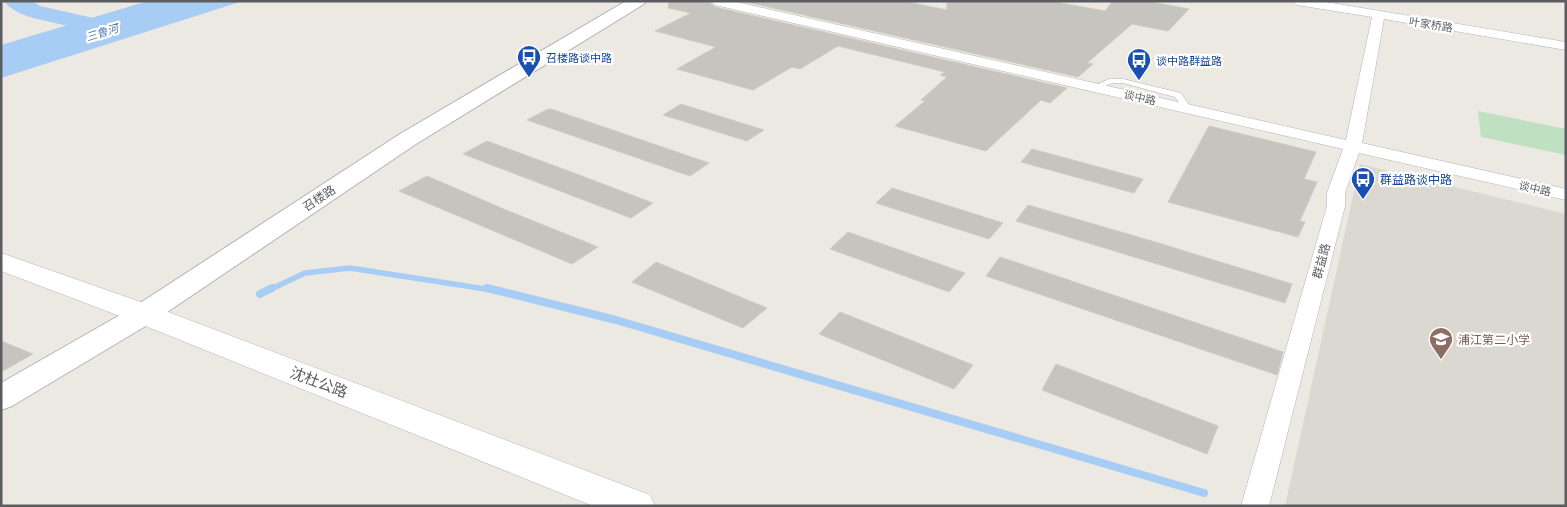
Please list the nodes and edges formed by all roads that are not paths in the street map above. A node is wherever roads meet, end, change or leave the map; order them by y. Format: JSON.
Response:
{"nodes":[{"id":1,"x":638,"y":1,"type":"edge"},
{"id":2,"x":714,"y":1,"type":"edge"},
{"id":3,"x":1297,"y":1,"type":"edge"},
{"id":4,"x":1379,"y":15,"type":"junction"},
{"id":5,"x":1566,"y":46,"type":"edge"},
{"id":6,"x":1353,"y":146,"type":"junction"},
{"id":7,"x":1566,"y":195,"type":"edge"},
{"id":8,"x":1,"y":261,"type":"edge"},
{"id":9,"x":144,"y":314,"type":"junction"},
{"id":10,"x":1,"y":398,"type":"edge"},
{"id":11,"x":636,"y":506,"type":"edge"},
{"id":12,"x":1255,"y":506,"type":"edge"}],
"edges":[{"from":1,"to":9,"type":"street","name":"召楼路"},
{"from":2,"to":6,"type":"street","name":"谈中路"},
{"from":3,"to":4,"type":"street","name":"叶家桥路"},
{"from":4,"to":5,"type":"street","name":"叶家桥路"},
{"from":4,"to":6,"type":"street","name":"群益路"},
{"from":6,"to":7,"type":"street","name":"谈中路"},
{"from":6,"to":12,"type":"street","name":"群益路"},
{"from":8,"to":9,"type":"main road","name":"沈杜公路"},
{"from":9,"to":10,"type":"street","name":"召楼路"},
{"from":9,"to":11,"type":"main road","name":"沈杜公路"}]}
